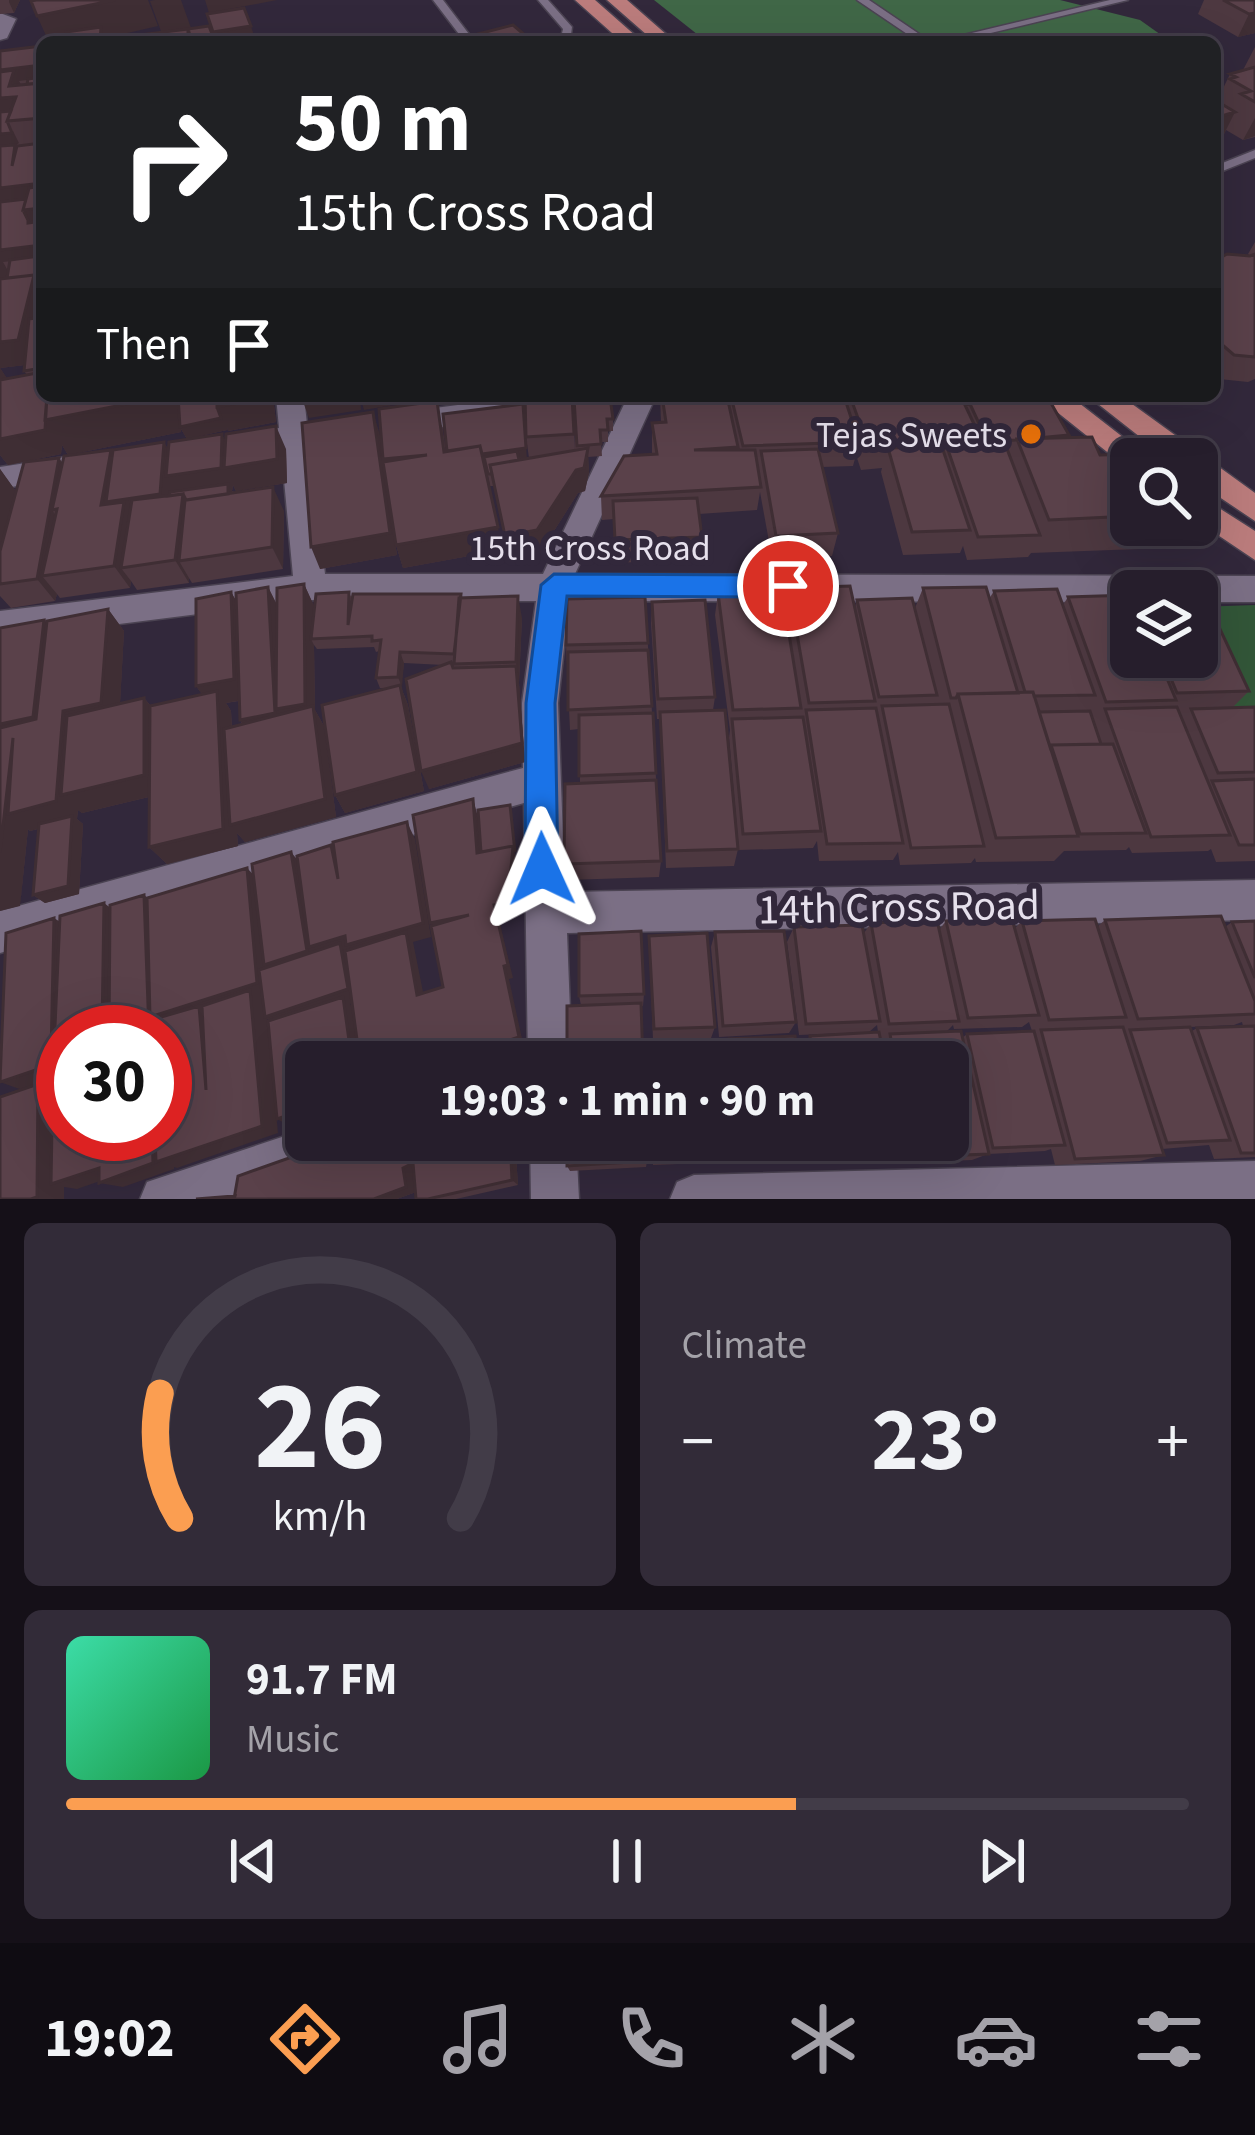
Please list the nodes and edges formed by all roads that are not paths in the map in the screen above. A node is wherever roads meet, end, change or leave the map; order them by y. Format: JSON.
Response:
{"nodes":[{"id":1,"x":438,"y":0,"type":"edge"},
{"id":2,"x":543,"y":0,"type":"edge"},
{"id":3,"x":584,"y":0,"type":"edge"},
{"id":4,"x":616,"y":0,"type":"edge"},
{"id":5,"x":862,"y":0,"type":"edge"},
{"id":6,"x":1123,"y":0,"type":"edge"},
{"id":7,"x":0,"y":20,"type":"edge"},
{"id":8,"x":0,"y":34,"type":"edge"},
{"id":9,"x":465,"y":36,"type":"edge"},
{"id":10,"x":566,"y":36,"type":"edge"},
{"id":11,"x":627,"y":36,"type":"edge"},
{"id":12,"x":659,"y":36,"type":"edge"},
{"id":13,"x":917,"y":36,"type":"edge"},
{"id":14,"x":965,"y":36,"type":"edge"},
{"id":15,"x":1255,"y":154,"type":"edge"},
{"id":16,"x":1221,"y":168,"type":"edge"},
{"id":17,"x":291,"y":402,"type":"edge"},
{"id":18,"x":556,"y":402,"type":"edge"},
{"id":19,"x":639,"y":402,"type":"edge"},
{"id":20,"x":1059,"y":402,"type":"edge"},
{"id":21,"x":1110,"y":402,"type":"edge"},
{"id":22,"x":295,"y":436,"type":"junction"},
{"id":23,"x":1159,"y":438,"type":"edge"},
{"id":24,"x":1110,"y":440,"type":"edge"},
{"id":25,"x":207,"y":448,"type":"edge"},
{"id":26,"x":97,"y":464,"type":"edge"},
{"id":27,"x":16,"y":476,"type":"edge"},
{"id":28,"x":1218,"y":482,"type":"edge"},
{"id":29,"x":1255,"y":509,"type":"edge"},
{"id":30,"x":22,"y":516,"type":"edge"},
{"id":31,"x":1218,"y":521,"type":"edge"},
{"id":32,"x":1255,"y":548,"type":"edge"},
{"id":33,"x":554,"y":585,"type":"junction"},
{"id":34,"x":310,"y":587,"type":"junction"},
{"id":35,"x":1255,"y":589,"type":"edge"},
{"id":36,"x":2,"y":616,"type":"edge"},
{"id":37,"x":540,"y":781,"type":"junction"},
{"id":38,"x":1255,"y":900,"type":"edge"},
{"id":39,"x":542,"y":913,"type":"junction"},
{"id":40,"x":0,"y":932,"type":"edge"},
{"id":41,"x":549,"y":1041,"type":"edge"},
{"id":42,"x":285,"y":1159,"type":"edge"},
{"id":43,"x":554,"y":1161,"type":"edge"},
{"id":44,"x":1255,"y":1185,"type":"edge"},
{"id":45,"x":164,"y":1199,"type":"edge"},
{"id":46,"x":555,"y":1199,"type":"edge"},
{"id":47,"x":694,"y":1199,"type":"edge"}],
"edges":[{"from":1,"to":9,"type":"lane"},
{"from":2,"to":10,"type":"lane"},
{"from":3,"to":11,"type":"main road"},
{"from":4,"to":12,"type":"main road"},
{"from":5,"to":13,"type":"lane"},
{"from":6,"to":14,"type":"lane"},
{"from":7,"to":8,"type":"street"},
{"from":15,"to":16,"type":"lane"},
{"from":17,"to":22,"type":"street"},
{"from":18,"to":22,"type":"street"},
{"from":19,"to":33,"type":"street"},
{"from":20,"to":24,"type":"main road"},
{"from":21,"to":23,"type":"main road"},
{"from":22,"to":25,"type":"street"},
{"from":22,"to":34,"type":"street"},
{"from":26,"to":27,"type":"street"},
{"from":27,"to":30,"type":"street"},
{"from":28,"to":29,"type":"main road"},
{"from":31,"to":32,"type":"main road"},
{"from":33,"to":34,"type":"street","name":"15th Cross Road"},
{"from":33,"to":35,"type":"street","name":"15th Cross Road"},
{"from":33,"to":37,"type":"street"},
{"from":34,"to":36,"type":"street","name":"15th Cross Road"},
{"from":37,"to":39,"type":"street"},
{"from":37,"to":40,"type":"street"},
{"from":38,"to":39,"type":"street","name":"14th Cross Road"},
{"from":39,"to":41,"type":"street"},
{"from":42,"to":45,"type":"street"},
{"from":43,"to":46,"type":"street"},
{"from":44,"to":47,"type":"street"}]}
